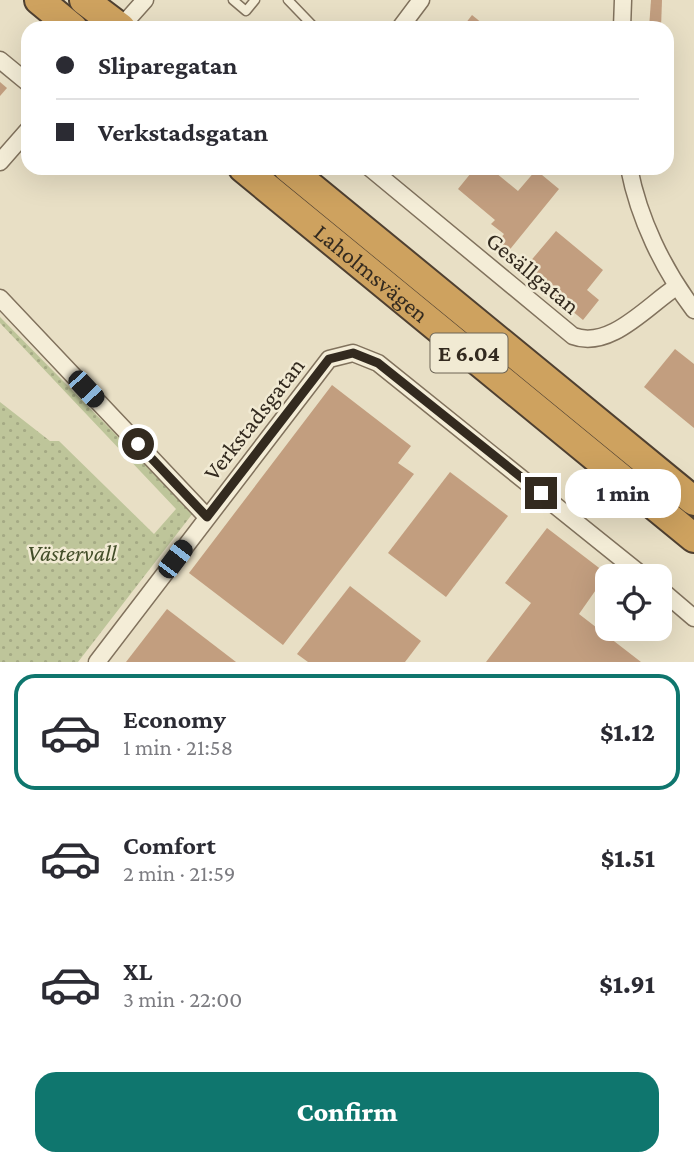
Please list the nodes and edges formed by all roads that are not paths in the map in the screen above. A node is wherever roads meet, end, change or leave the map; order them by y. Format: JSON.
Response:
{"nodes":[{"id":1,"x":39,"y":0,"type":"edge"},
{"id":2,"x":84,"y":0,"type":"edge"},
{"id":3,"x":145,"y":0,"type":"edge"},
{"id":4,"x":233,"y":0,"type":"edge"},
{"id":5,"x":255,"y":0,"type":"edge"},
{"id":6,"x":288,"y":0,"type":"edge"},
{"id":7,"x":421,"y":0,"type":"edge"},
{"id":8,"x":623,"y":0,"type":"edge"},
{"id":9,"x":64,"y":21,"type":"edge"},
{"id":10,"x":112,"y":21,"type":"edge"},
{"id":11,"x":127,"y":21,"type":"edge"},
{"id":12,"x":308,"y":21,"type":"edge"},
{"id":13,"x":405,"y":21,"type":"edge"},
{"id":14,"x":622,"y":21,"type":"edge"},
{"id":15,"x":0,"y":60,"type":"edge"},
{"id":16,"x":21,"y":77,"type":"edge"},
{"id":17,"x":21,"y":138,"type":"edge"},
{"id":18,"x":0,"y":162,"type":"edge"},
{"id":19,"x":252,"y":175,"type":"edge"},
{"id":20,"x":297,"y":175,"type":"edge"},
{"id":21,"x":378,"y":175,"type":"edge"},
{"id":22,"x":631,"y":175,"type":"edge"},
{"id":23,"x":676,"y":287,"type":"junction"},
{"id":24,"x":0,"y":298,"type":"edge"},
{"id":25,"x":694,"y":310,"type":"edge"},
{"id":26,"x":694,"y":501,"type":"edge"},
{"id":27,"x":207,"y":517,"type":"junction"},
{"id":28,"x":694,"y":538,"type":"edge"},
{"id":29,"x":628,"y":564,"type":"edge"},
{"id":30,"x":672,"y":599,"type":"edge"},
{"id":31,"x":694,"y":618,"type":"edge"},
{"id":32,"x":97,"y":662,"type":"edge"}],
"edges":[{"from":1,"to":9,"type":"highway"},
{"from":2,"to":10,"type":"highway"},
{"from":3,"to":11,"type":"street"},
{"from":4,"to":5,"type":"lane"},
{"from":6,"to":12,"type":"lane"},
{"from":7,"to":13,"type":"street"},
{"from":8,"to":14,"type":"street"},
{"from":15,"to":16,"type":"street"},
{"from":17,"to":18,"type":"street"},
{"from":19,"to":28,"type":"highway","name":"Laholmsvägen","number":"E 6.04"},
{"from":20,"to":26,"type":"highway","name":"Laholmsvägen","number":"E 6.04"},
{"from":21,"to":23,"type":"street","name":"Gesällgatan"},
{"from":22,"to":23,"type":"street"},
{"from":23,"to":25,"type":"street"},
{"from":24,"to":27,"type":"street"},
{"from":27,"to":29,"type":"street","name":"Verkstadsgatan"},
{"from":27,"to":32,"type":"street","name":"Verkstadsgatan"},
{"from":30,"to":31,"type":"street"}]}
